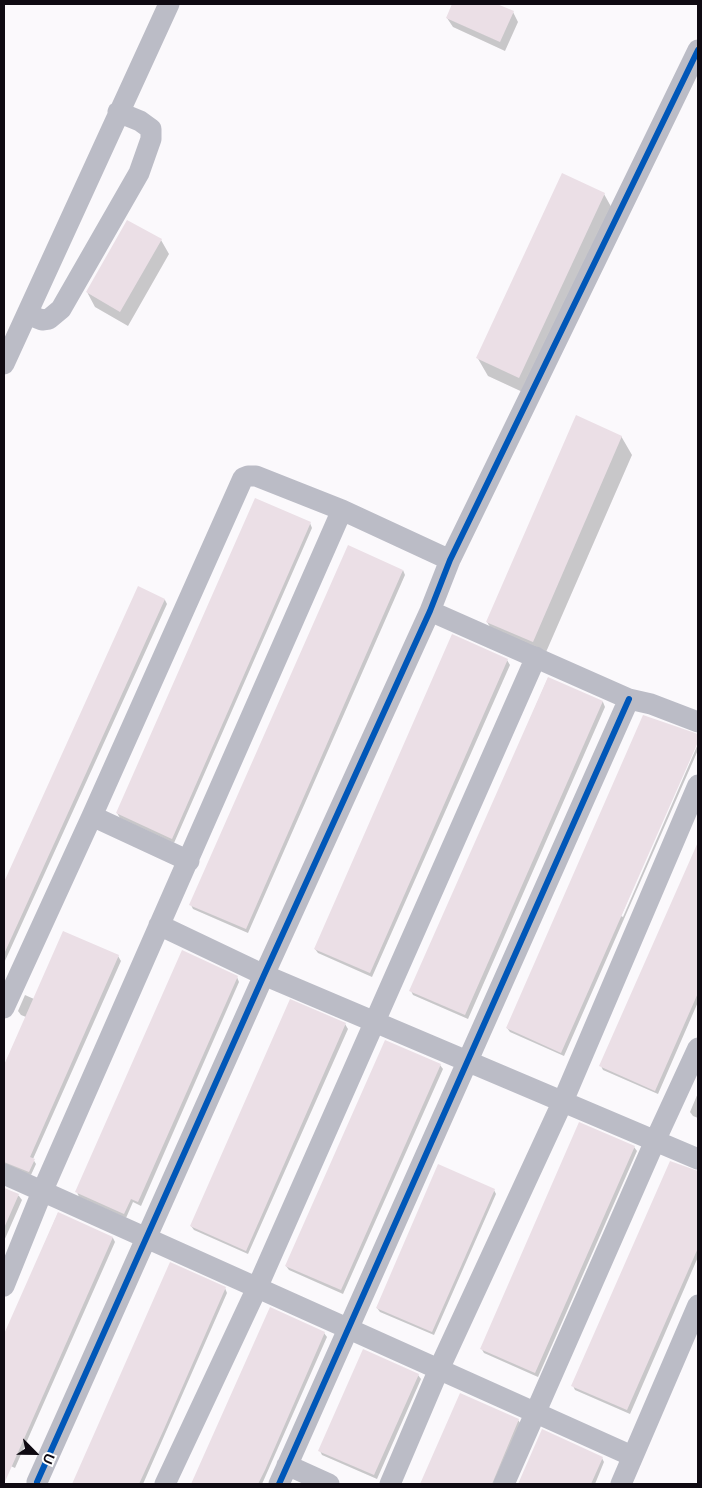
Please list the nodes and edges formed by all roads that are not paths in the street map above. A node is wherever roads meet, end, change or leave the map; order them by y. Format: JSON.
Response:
{"nodes":[{"id":1,"x":169,"y":4,"type":"edge"},
{"id":2,"x":698,"y":50,"type":"edge"},
{"id":3,"x":118,"y":112,"type":"junction"},
{"id":4,"x":27,"y":314,"type":"junction"},
{"id":5,"x":4,"y":364,"type":"edge"},
{"id":6,"x":342,"y":510,"type":"junction"},
{"id":7,"x":450,"y":560,"type":"junction"},
{"id":8,"x":430,"y":611,"type":"junction"},
{"id":9,"x":536,"y":657,"type":"junction"},
{"id":10,"x":629,"y":699,"type":"junction"},
{"id":11,"x":698,"y":722,"type":"edge"},
{"id":12,"x":698,"y":785,"type":"edge"},
{"id":13,"x":92,"y":816,"type":"junction"},
{"id":14,"x":189,"y":860,"type":"junction"},
{"id":15,"x":159,"y":925,"type":"junction"},
{"id":16,"x":264,"y":975,"type":"junction"},
{"id":17,"x":4,"y":1008,"type":"edge"},
{"id":18,"x":374,"y":1022,"type":"junction"},
{"id":19,"x":698,"y":1048,"type":"edge"},
{"id":20,"x":467,"y":1061,"type":"junction"},
{"id":21,"x":563,"y":1102,"type":"junction"},
{"id":22,"x":655,"y":1141,"type":"junction"},
{"id":23,"x":698,"y":1159,"type":"edge"},
{"id":24,"x":4,"y":1174,"type":"edge"},
{"id":25,"x":42,"y":1192,"type":"junction"},
{"id":26,"x":147,"y":1238,"type":"junction"},
{"id":27,"x":4,"y":1286,"type":"edge"},
{"id":28,"x":257,"y":1288,"type":"junction"},
{"id":29,"x":698,"y":1305,"type":"edge"},
{"id":30,"x":349,"y":1329,"type":"junction"},
{"id":31,"x":439,"y":1369,"type":"junction"},
{"id":32,"x":537,"y":1413,"type":"junction"},
{"id":33,"x":632,"y":1456,"type":"junction"},
{"id":34,"x":283,"y":1475,"type":"edge"},
{"id":35,"x":37,"y":1482,"type":"dead end"},
{"id":36,"x":165,"y":1484,"type":"edge"},
{"id":37,"x":329,"y":1484,"type":"edge"},
{"id":38,"x":390,"y":1484,"type":"edge"},
{"id":39,"x":504,"y":1484,"type":"edge"},
{"id":40,"x":620,"y":1484,"type":"edge"}],
"edges":[{"from":1,"to":3,"type":"street"},
{"from":2,"to":7,"type":"street"},
{"from":3,"to":4,"type":"street"},
{"from":3,"to":4,"type":"street"},
{"from":4,"to":5,"type":"street"},
{"from":6,"to":7,"type":"street"},
{"from":6,"to":13,"type":"street"},
{"from":6,"to":14,"type":"street"},
{"from":7,"to":8,"type":"street"},
{"from":8,"to":9,"type":"street"},
{"from":8,"to":16,"type":"street"},
{"from":9,"to":10,"type":"street"},
{"from":9,"to":18,"type":"street"},
{"from":10,"to":11,"type":"street"},
{"from":10,"to":20,"type":"street"},
{"from":12,"to":21,"type":"street"},
{"from":13,"to":14,"type":"street"},
{"from":13,"to":17,"type":"street"},
{"from":14,"to":15,"type":"street"},
{"from":15,"to":16,"type":"street"},
{"from":15,"to":25,"type":"street"},
{"from":16,"to":18,"type":"street"},
{"from":16,"to":26,"type":"street"},
{"from":18,"to":20,"type":"street"},
{"from":18,"to":28,"type":"street"},
{"from":19,"to":22,"type":"street"},
{"from":20,"to":21,"type":"street"},
{"from":20,"to":30,"type":"street"},
{"from":21,"to":22,"type":"street"},
{"from":21,"to":31,"type":"street"},
{"from":22,"to":23,"type":"street"},
{"from":22,"to":32,"type":"street"},
{"from":24,"to":25,"type":"street"},
{"from":25,"to":26,"type":"street"},
{"from":25,"to":27,"type":"street"},
{"from":26,"to":28,"type":"street"},
{"from":26,"to":35,"type":"street"},
{"from":28,"to":30,"type":"street"},
{"from":28,"to":36,"type":"street"},
{"from":29,"to":33,"type":"street"},
{"from":30,"to":31,"type":"street"},
{"from":30,"to":34,"type":"street"},
{"from":31,"to":32,"type":"street"},
{"from":31,"to":38,"type":"street"},
{"from":32,"to":33,"type":"street"},
{"from":32,"to":39,"type":"street"},
{"from":33,"to":40,"type":"street"},
{"from":34,"to":37,"type":"street"}]}
